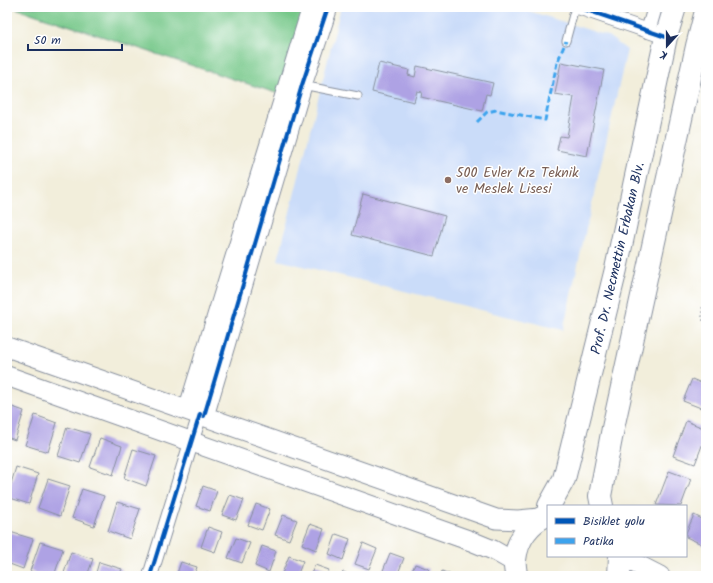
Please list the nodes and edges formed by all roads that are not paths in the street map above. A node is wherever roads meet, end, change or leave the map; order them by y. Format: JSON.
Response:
{"nodes":[{"id":1,"x":312,"y":7,"type":"edge"},
{"id":2,"x":328,"y":7,"type":"edge"},
{"id":3,"x":575,"y":7,"type":"edge"},
{"id":4,"x":578,"y":7,"type":"edge"},
{"id":5,"x":655,"y":7,"type":"edge"},
{"id":6,"x":675,"y":7,"type":"edge"},
{"id":7,"x":706,"y":12,"type":"edge"},
{"id":8,"x":657,"y":34,"type":"junction"},
{"id":9,"x":566,"y":41,"type":"dead end"},
{"id":10,"x":701,"y":48,"type":"edge"},
{"id":11,"x":302,"y":84,"type":"junction"},
{"id":12,"x":358,"y":96,"type":"dead end"},
{"id":13,"x":7,"y":348,"type":"edge"},
{"id":14,"x":7,"y":376,"type":"edge"},
{"id":15,"x":197,"y":413,"type":"junction"},
{"id":16,"x":191,"y":441,"type":"junction"},
{"id":17,"x":550,"y":505,"type":"edge"},
{"id":18,"x":602,"y":505,"type":"edge"},
{"id":19,"x":546,"y":512,"type":"edge"},
{"id":20,"x":621,"y":557,"type":"edge"},
{"id":21,"x":623,"y":557,"type":"edge"},
{"id":22,"x":515,"y":569,"type":"edge"},
{"id":23,"x":150,"y":576,"type":"edge"},
{"id":24,"x":619,"y":576,"type":"edge"},
{"id":25,"x":660,"y":576,"type":"edge"}],
"edges":[{"from":1,"to":15,"type":"main road"},
{"from":2,"to":11,"type":"main road"},
{"from":3,"to":9,"type":"lane"},
{"from":4,"to":8,"type":"street"},
{"from":5,"to":8,"type":"street"},
{"from":6,"to":8,"type":"main road","name":"Prof. Dr. Necmettin Erbakan Blv."},
{"from":7,"to":10,"type":"main road"},
{"from":8,"to":17,"type":"main road","name":"Prof. Dr. Necmettin Erbakan Blv."},
{"from":10,"to":18,"type":"main road"},
{"from":11,"to":12,"type":"lane"},
{"from":11,"to":15,"type":"main road"},
{"from":13,"to":15,"type":"main road"},
{"from":14,"to":16,"type":"main road"},
{"from":15,"to":16,"type":"street"},
{"from":15,"to":19,"type":"main road"},
{"from":16,"to":22,"type":"main road"},
{"from":16,"to":23,"type":"street"},
{"from":19,"to":22,"type":"main road","name":"Prof. Dr. Necmettin Erbakan Blv."},
{"from":20,"to":24,"type":"main road"},
{"from":21,"to":25,"type":"main road"}]}
